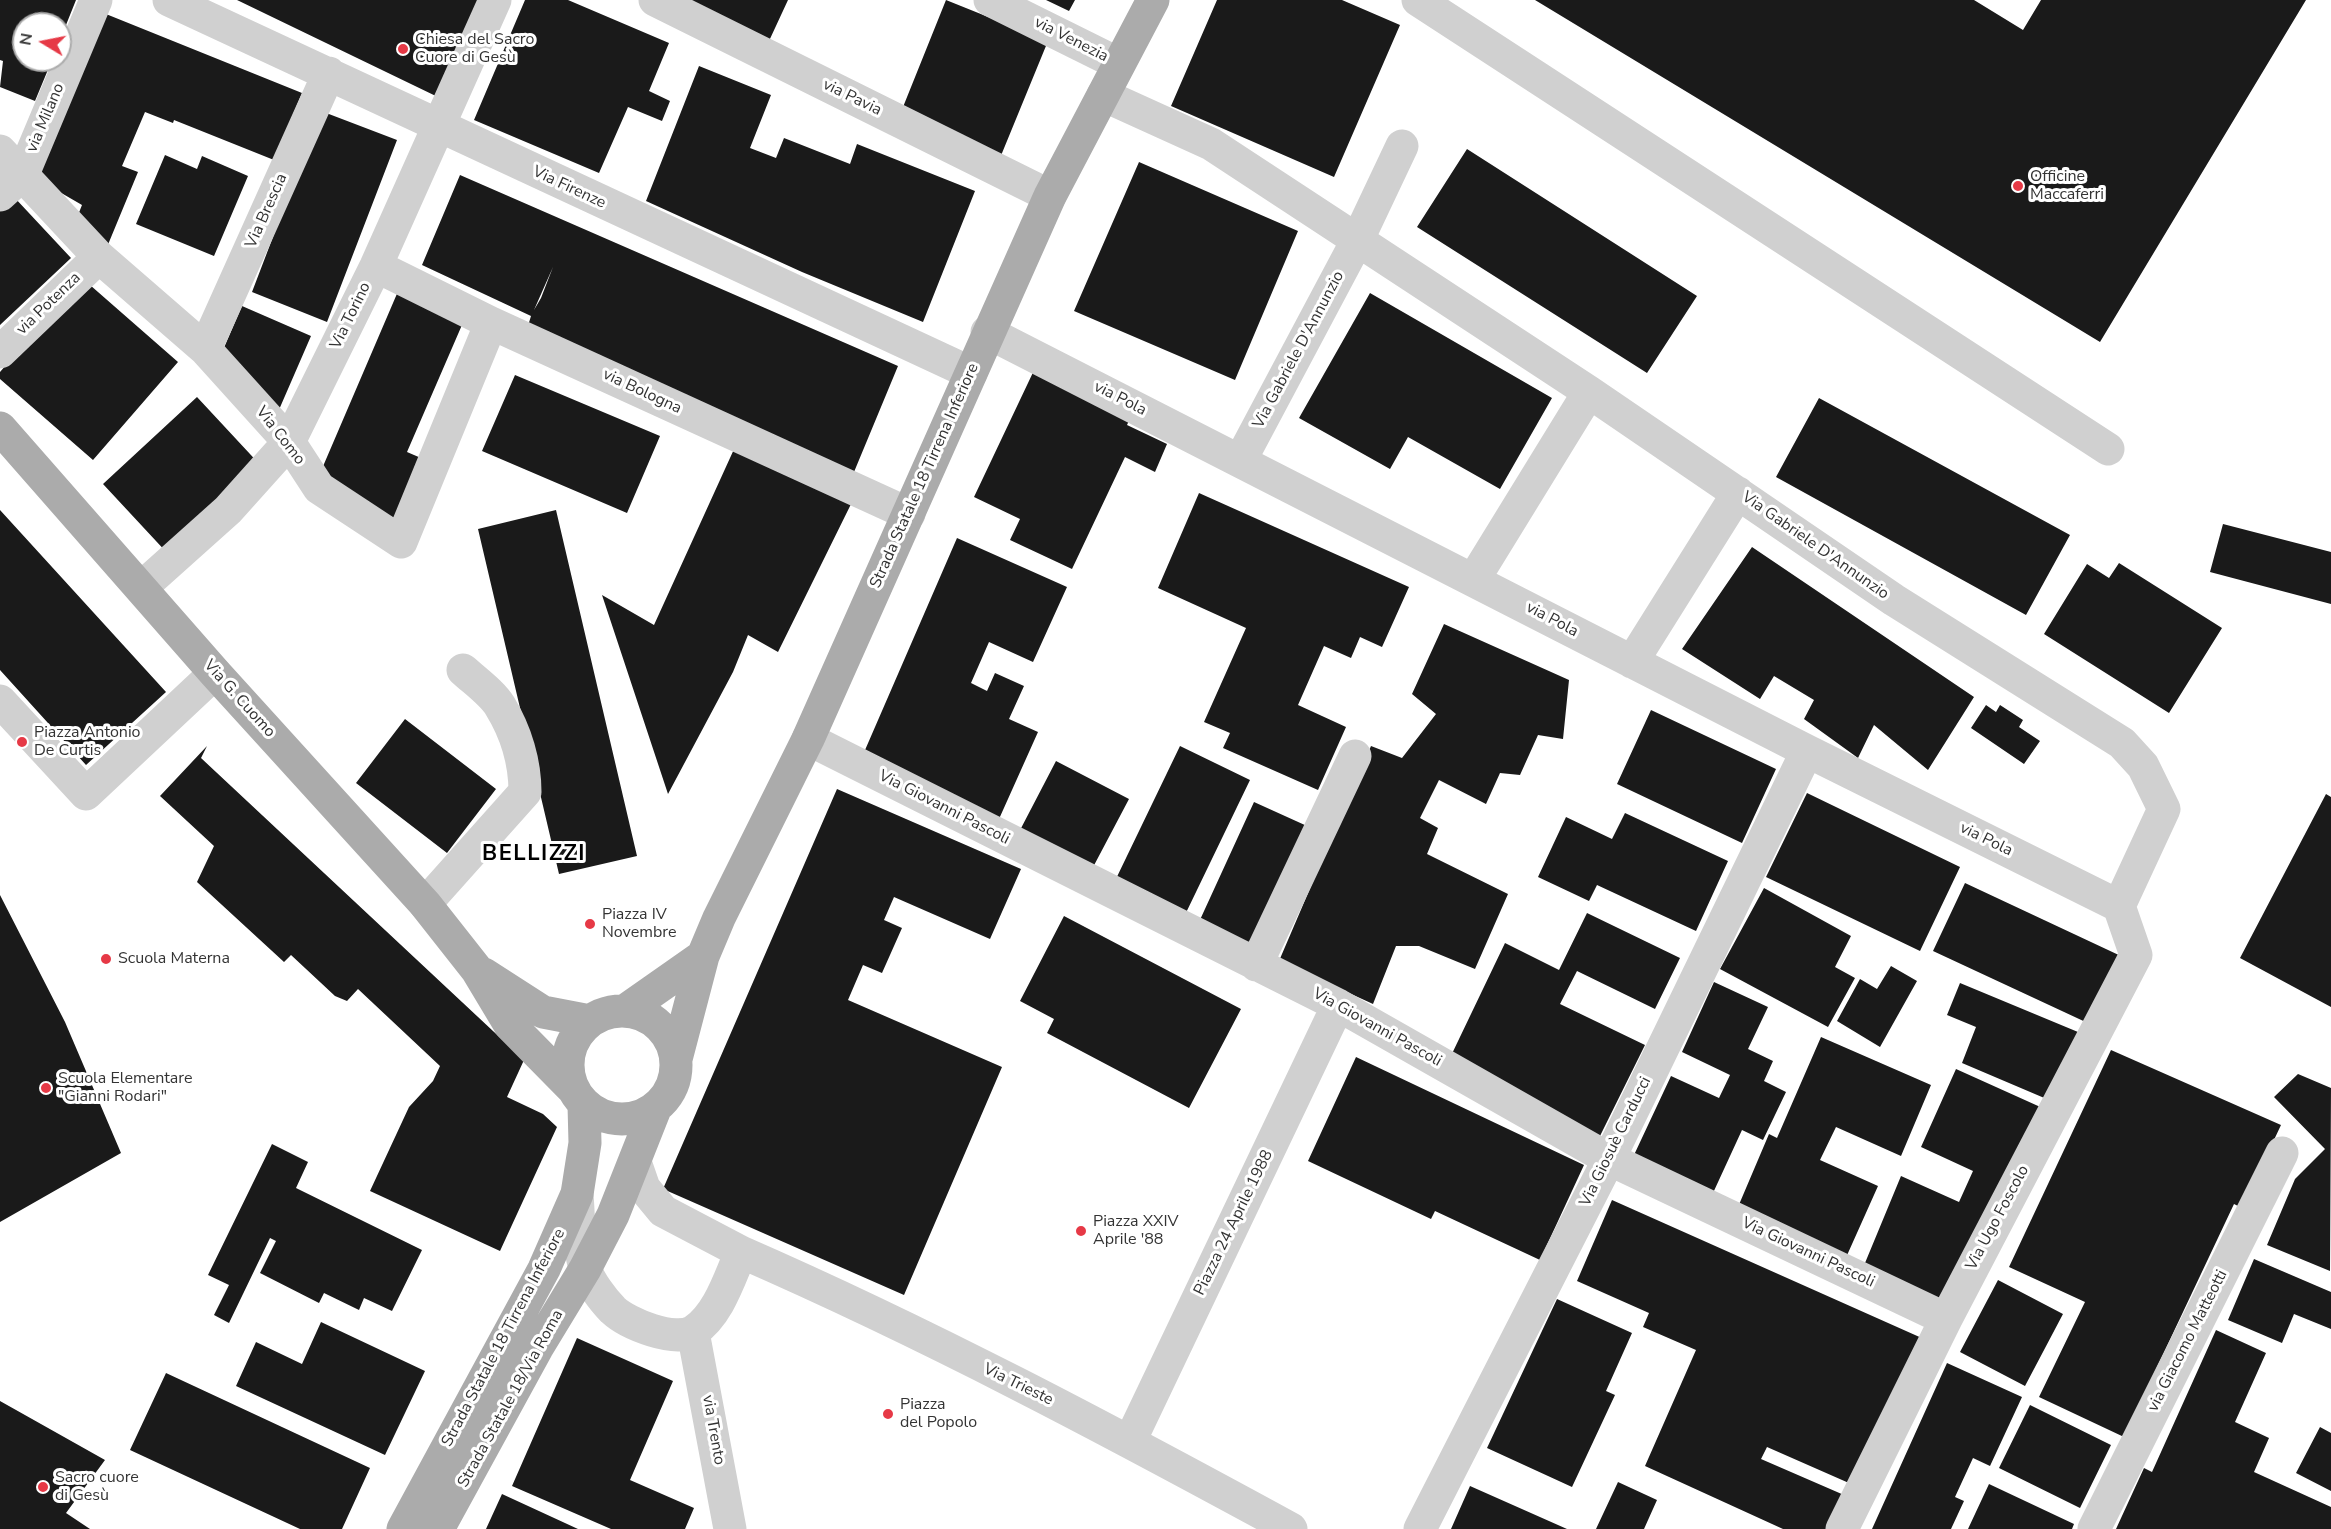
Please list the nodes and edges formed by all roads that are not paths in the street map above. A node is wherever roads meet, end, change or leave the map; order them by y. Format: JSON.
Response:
{"nodes":[{"id":1,"x":96,"y":0,"type":"edge"},
{"id":2,"x":169,"y":0,"type":"edge"},
{"id":3,"x":495,"y":0,"type":"edge"},
{"id":4,"x":655,"y":0,"type":"edge"},
{"id":5,"x":990,"y":0,"type":"edge"},
{"id":6,"x":1153,"y":0,"type":"edge"},
{"id":7,"x":1418,"y":0,"type":"edge"},
{"id":8,"x":1119,"y":64,"type":"junction"},
{"id":9,"x":329,"y":73,"type":"junction"},
{"id":10,"x":1103,"y":95,"type":"junction"},
{"id":11,"x":438,"y":127,"type":"junction"},
{"id":12,"x":1402,"y":146,"type":"dead end"},
{"id":13,"x":0,"y":151,"type":"edge"},
{"id":14,"x":11,"y":184,"type":"edge"},
{"id":15,"x":1050,"y":196,"type":"junction"},
{"id":16,"x":1358,"y":239,"type":"junction"},
{"id":17,"x":99,"y":257,"type":"junction"},
{"id":18,"x":376,"y":266,"type":"junction"},
{"id":19,"x":491,"y":323,"type":"junction"},
{"id":20,"x":987,"y":332,"type":"junction"},
{"id":21,"x":205,"y":349,"type":"junction"},
{"id":22,"x":0,"y":352,"type":"edge"},
{"id":23,"x":971,"y":373,"type":"junction"},
{"id":24,"x":1589,"y":392,"type":"junction"},
{"id":25,"x":0,"y":428,"type":"edge"},
{"id":26,"x":289,"y":442,"type":"junction"},
{"id":27,"x":2108,"y":449,"type":"dead end"},
{"id":28,"x":1240,"y":461,"type":"junction"},
{"id":29,"x":1738,"y":493,"type":"junction"},
{"id":30,"x":909,"y":514,"type":"junction"},
{"id":31,"x":1474,"y":579,"type":"junction"},
{"id":32,"x":142,"y":587,"type":"junction"},
{"id":33,"x":1632,"y":662,"type":"junction"},
{"id":34,"x":463,"y":670,"type":"dead end"},
{"id":35,"x":215,"y":673,"type":"junction"},
{"id":36,"x":0,"y":701,"type":"edge"},
{"id":37,"x":808,"y":739,"type":"junction"},
{"id":38,"x":1807,"y":751,"type":"junction"},
{"id":39,"x":1355,"y":756,"type":"dead end"},
{"id":40,"x":424,"y":904,"type":"junction"},
{"id":41,"x":2119,"y":906,"type":"junction"},
{"id":42,"x":703,"y":956,"type":"junction"},
{"id":43,"x":1256,"y":965,"type":"junction"},
{"id":44,"x":477,"y":970,"type":"junction"},
{"id":45,"x":1338,"y":1005,"type":"junction"},
{"id":46,"x":626,"y":1010,"type":"junction"},
{"id":47,"x":590,"y":1021,"type":"junction"},
{"id":48,"x":676,"y":1059,"type":"junction"},
{"id":49,"x":579,"y":1097,"type":"junction"},
{"id":50,"x":655,"y":1109,"type":"junction"},
{"id":51,"x":2282,"y":1153,"type":"dead end"},
{"id":52,"x":1609,"y":1159,"type":"junction"},
{"id":53,"x":636,"y":1162,"type":"junction"},
{"id":54,"x":577,"y":1194,"type":"junction"},
{"id":55,"x":741,"y":1252,"type":"junction"},
{"id":56,"x":585,"y":1269,"type":"junction"},
{"id":57,"x":1946,"y":1319,"type":"junction"},
{"id":58,"x":693,"y":1332,"type":"junction"},
{"id":59,"x":1130,"y":1441,"type":"junction"},
{"id":60,"x":403,"y":1529,"type":"edge"},
{"id":61,"x":438,"y":1529,"type":"edge"},
{"id":62,"x":730,"y":1529,"type":"edge"},
{"id":63,"x":1291,"y":1529,"type":"edge"},
{"id":64,"x":1420,"y":1529,"type":"edge"},
{"id":65,"x":1842,"y":1529,"type":"edge"},
{"id":66,"x":2094,"y":1529,"type":"edge"}],
"edges":[{"from":1,"to":14,"type":"street","name":"via Milano"},
{"from":2,"to":9,"type":"street","name":"Via Firenze"},
{"from":3,"to":11,"type":"street","name":"Via Torino"},
{"from":4,"to":15,"type":"street","name":"via Pavia"},
{"from":5,"to":8,"type":"street","name":"via Venezia"},
{"from":6,"to":8,"type":"main road","name":"Strada Statale 18 Tirrena Inferiore"},
{"from":7,"to":27,"type":"street"},
{"from":8,"to":10,"type":"main road","name":"Strada Statale 18 Tirrena Inferiore"},
{"from":9,"to":11,"type":"street","name":"Via Firenze"},
{"from":9,"to":21,"type":"street","name":"Via Brescia"},
{"from":10,"to":15,"type":"main road","name":"Strada Statale 18 Tirrena Inferiore"},
{"from":10,"to":16,"type":"street","name":"Via Gabriele D'Annunzio"},
{"from":11,"to":18,"type":"street","name":"Via Torino"},
{"from":11,"to":23,"type":"street","name":"Via Firenze"},
{"from":12,"to":16,"type":"street","name":"Via Gabriele D'Annunzio"},
{"from":13,"to":14,"type":"street","name":"Via Como"},
{"from":14,"to":17,"type":"street","name":"Via Como"},
{"from":15,"to":20,"type":"main road","name":"Strada Statale 18 Tirrena Inferiore"},
{"from":16,"to":24,"type":"street","name":"Via Gabriele D'Annunzio"},
{"from":16,"to":28,"type":"street","name":"Via Gabriele D'Annunzio"},
{"from":17,"to":21,"type":"street","name":"Via Como"},
{"from":17,"to":22,"type":"street","name":"via Potenza"},
{"from":18,"to":19,"type":"street","name":"via Bologna"},
{"from":18,"to":26,"type":"street","name":"Via Torino"},
{"from":19,"to":26,"type":"street","name":"Via Como"},
{"from":19,"to":30,"type":"street","name":"via Bologna"},
{"from":20,"to":23,"type":"main road","name":"Strada Statale 18 Tirrena Inferiore"},
{"from":20,"to":28,"type":"street","name":"via Pola"},
{"from":21,"to":26,"type":"street","name":"Via Como"},
{"from":23,"to":30,"type":"main road","name":"Strada Statale 18 Tirrena Inferiore"},
{"from":24,"to":29,"type":"street","name":"Via Gabriele D'Annunzio"},
{"from":24,"to":31,"type":"street"},
{"from":25,"to":32,"type":"main road","name":"Via G. Cuomo"},
{"from":26,"to":32,"type":"street","name":"Via Torino"},
{"from":28,"to":31,"type":"street","name":"via Pola"},
{"from":29,"to":33,"type":"street"},
{"from":29,"to":41,"type":"street","name":"Via Gabriele D'Annunzio"},
{"from":30,"to":37,"type":"main road","name":"Strada Statale 18 Tirrena Inferiore"},
{"from":31,"to":33,"type":"street","name":"via Pola"},
{"from":32,"to":35,"type":"main road","name":"Via G. Cuomo"},
{"from":33,"to":38,"type":"street","name":"via Pola"},
{"from":34,"to":40,"type":"street"},
{"from":35,"to":36,"type":"street"},
{"from":35,"to":40,"type":"main road","name":"Via G. Cuomo"},
{"from":37,"to":42,"type":"main road","name":"Strada Statale 18 Tirrena Inferiore"},
{"from":37,"to":43,"type":"street","name":"Via Giovanni Pascoli"},
{"from":38,"to":41,"type":"street","name":"via Pola"},
{"from":38,"to":52,"type":"street","name":"Via Giosuè Carducci"},
{"from":39,"to":43,"type":"street"},
{"from":40,"to":44,"type":"main road","name":"Via G. Cuomo"},
{"from":41,"to":57,"type":"street","name":"Via Ugo Foscolo"},
{"from":42,"to":46,"type":"main road"},
{"from":42,"to":48,"type":"main road","name":"Strada Statale 18 Tirrena Inferiore"},
{"from":43,"to":45,"type":"street","name":"Via Giovanni Pascoli"},
{"from":44,"to":47,"type":"main road","name":"Via G. Cuomo"},
{"from":44,"to":49,"type":"main road","name":"Via G. Cuomo"},
{"from":45,"to":52,"type":"street","name":"Via Giovanni Pascoli"},
{"from":45,"to":59,"type":"street","name":"Piazza 24 Aprile 1988"},
{"from":46,"to":47,"type":"main road"},
{"from":46,"to":48,"type":"main road"},
{"from":47,"to":49,"type":"main road"},
{"from":48,"to":50,"type":"main road"},
{"from":49,"to":50,"type":"main road"},
{"from":49,"to":54,"type":"main road","name":"Strada Statale 18 Tirrena Inferiore"},
{"from":50,"to":53,"type":"main road"},
{"from":51,"to":66,"type":"street","name":"via Giacomo Matteotti"},
{"from":52,"to":57,"type":"street","name":"Via Giovanni Pascoli"},
{"from":52,"to":64,"type":"street","name":"Via Giosuè Carducci"},
{"from":53,"to":55,"type":"street","name":"Via Trieste"},
{"from":53,"to":56,"type":"main road"},
{"from":54,"to":56,"type":"street"},
{"from":54,"to":60,"type":"main road","name":"Strada Statale 18 Tirrena Inferiore"},
{"from":55,"to":58,"type":"street"},
{"from":55,"to":59,"type":"street","name":"Via Trieste"},
{"from":56,"to":58,"type":"street"},
{"from":56,"to":61,"type":"main road","name":"Strada Statale 18/Via Roma"},
{"from":57,"to":65,"type":"street","name":"Via Ugo Foscolo"},
{"from":58,"to":62,"type":"street","name":"via Trento"},
{"from":59,"to":63,"type":"street","name":"Via Trieste"}]}
